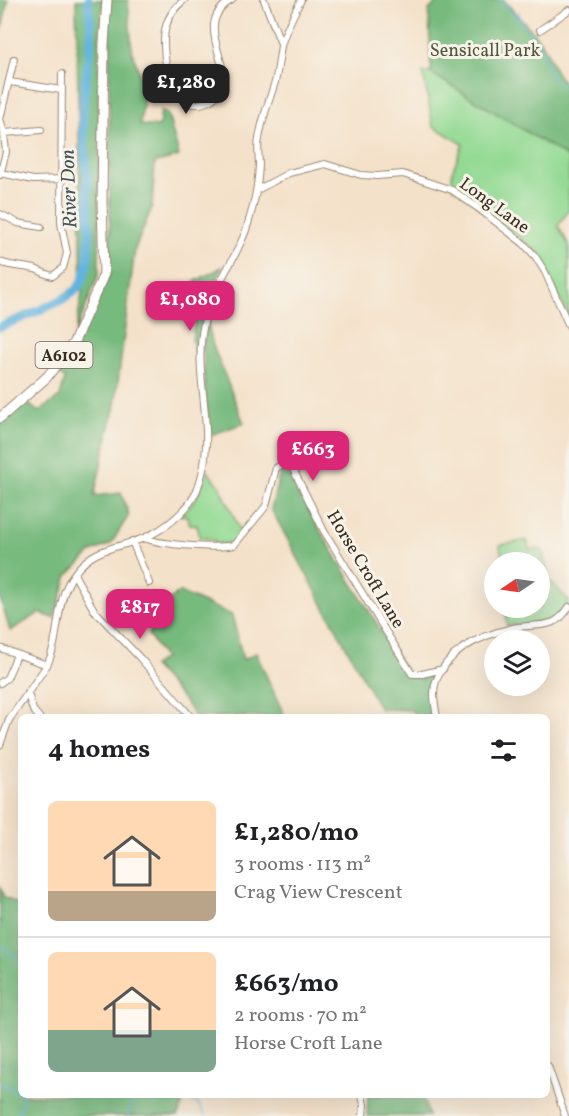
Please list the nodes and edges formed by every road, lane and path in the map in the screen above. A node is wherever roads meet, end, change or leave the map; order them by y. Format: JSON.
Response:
{"nodes":[{"id":1,"x":107,"y":0,"type":"edge"},
{"id":2,"x":184,"y":0,"type":"edge"},
{"id":3,"x":232,"y":0,"type":"edge"},
{"id":4,"x":264,"y":0,"type":"edge"},
{"id":5,"x":301,"y":0,"type":"edge"},
{"id":6,"x":569,"y":10,"type":"edge"},
{"id":7,"x":540,"y":30,"type":"dead end"},
{"id":8,"x":281,"y":45,"type":"junction"},
{"id":9,"x":14,"y":59,"type":"dead end"},
{"id":10,"x":62,"y":74,"type":"dead end"},
{"id":11,"x":10,"y":81,"type":"junction"},
{"id":12,"x":61,"y":90,"type":"junction"},
{"id":13,"x":41,"y":130,"type":"dead end"},
{"id":14,"x":4,"y":133,"type":"junction"},
{"id":15,"x":0,"y":174,"type":"edge"},
{"id":16,"x":62,"y":179,"type":"junction"},
{"id":17,"x":257,"y":190,"type":"junction"},
{"id":18,"x":0,"y":214,"type":"edge"},
{"id":19,"x":41,"y":227,"type":"dead end"},
{"id":20,"x":0,"y":262,"type":"edge"},
{"id":21,"x":569,"y":326,"type":"edge"},
{"id":22,"x":0,"y":418,"type":"edge"},
{"id":23,"x":144,"y":538,"type":"junction"},
{"id":24,"x":132,"y":542,"type":"junction"},
{"id":25,"x":74,"y":574,"type":"junction"},
{"id":26,"x":149,"y":583,"type":"dead end"},
{"id":27,"x":569,"y":607,"type":"edge"},
{"id":28,"x":0,"y":648,"type":"edge"},
{"id":29,"x":17,"y":655,"type":"junction"},
{"id":30,"x":47,"y":665,"type":"junction"},
{"id":31,"x":442,"y":669,"type":"junction"},
{"id":32,"x":0,"y":683,"type":"edge"},
{"id":33,"x":28,"y":694,"type":"junction"},
{"id":34,"x":36,"y":714,"type":"edge"},
{"id":35,"x":188,"y":714,"type":"edge"},
{"id":36,"x":436,"y":714,"type":"edge"},
{"id":37,"x":0,"y":745,"type":"edge"},
{"id":38,"x":550,"y":1072,"type":"edge"},
{"id":39,"x":363,"y":1098,"type":"edge"},
{"id":40,"x":363,"y":1116,"type":"edge"},
{"id":41,"x":565,"y":1116,"type":"edge"}],
"edges":[{"from":1,"to":22,"type":"main road","number":"A6102"},
{"from":2,"to":3,"type":"street"},
{"from":4,"to":8,"type":"street"},
{"from":5,"to":8,"type":"street"},
{"from":6,"to":7,"type":"street"},
{"from":8,"to":17,"type":"street"},
{"from":9,"to":11,"type":"street"},
{"from":10,"to":12,"type":"street"},
{"from":11,"to":12,"type":"street"},
{"from":11,"to":14,"type":"street"},
{"from":12,"to":16,"type":"street"},
{"from":13,"to":14,"type":"street"},
{"from":14,"to":15,"type":"street"},
{"from":15,"to":16,"type":"street"},
{"from":16,"to":20,"type":"street"},
{"from":17,"to":21,"type":"street","name":"Long Lane"},
{"from":17,"to":23,"type":"street"},
{"from":18,"to":19,"type":"street"},
{"from":23,"to":24,"type":"street"},
{"from":23,"to":31,"type":"street","name":"Horse Croft Lane"},
{"from":24,"to":25,"type":"street"},
{"from":24,"to":26,"type":"street"},
{"from":25,"to":30,"type":"street"},
{"from":25,"to":35,"type":"street"},
{"from":27,"to":31,"type":"street"},
{"from":28,"to":29,"type":"street"},
{"from":29,"to":30,"type":"street"},
{"from":29,"to":32,"type":"street"},
{"from":30,"to":33,"type":"street"},
{"from":31,"to":36,"type":"street"},
{"from":33,"to":34,"type":"street"},
{"from":33,"to":37,"type":"street"},
{"from":38,"to":41,"type":"street"},
{"from":39,"to":40,"type":"street"}]}
